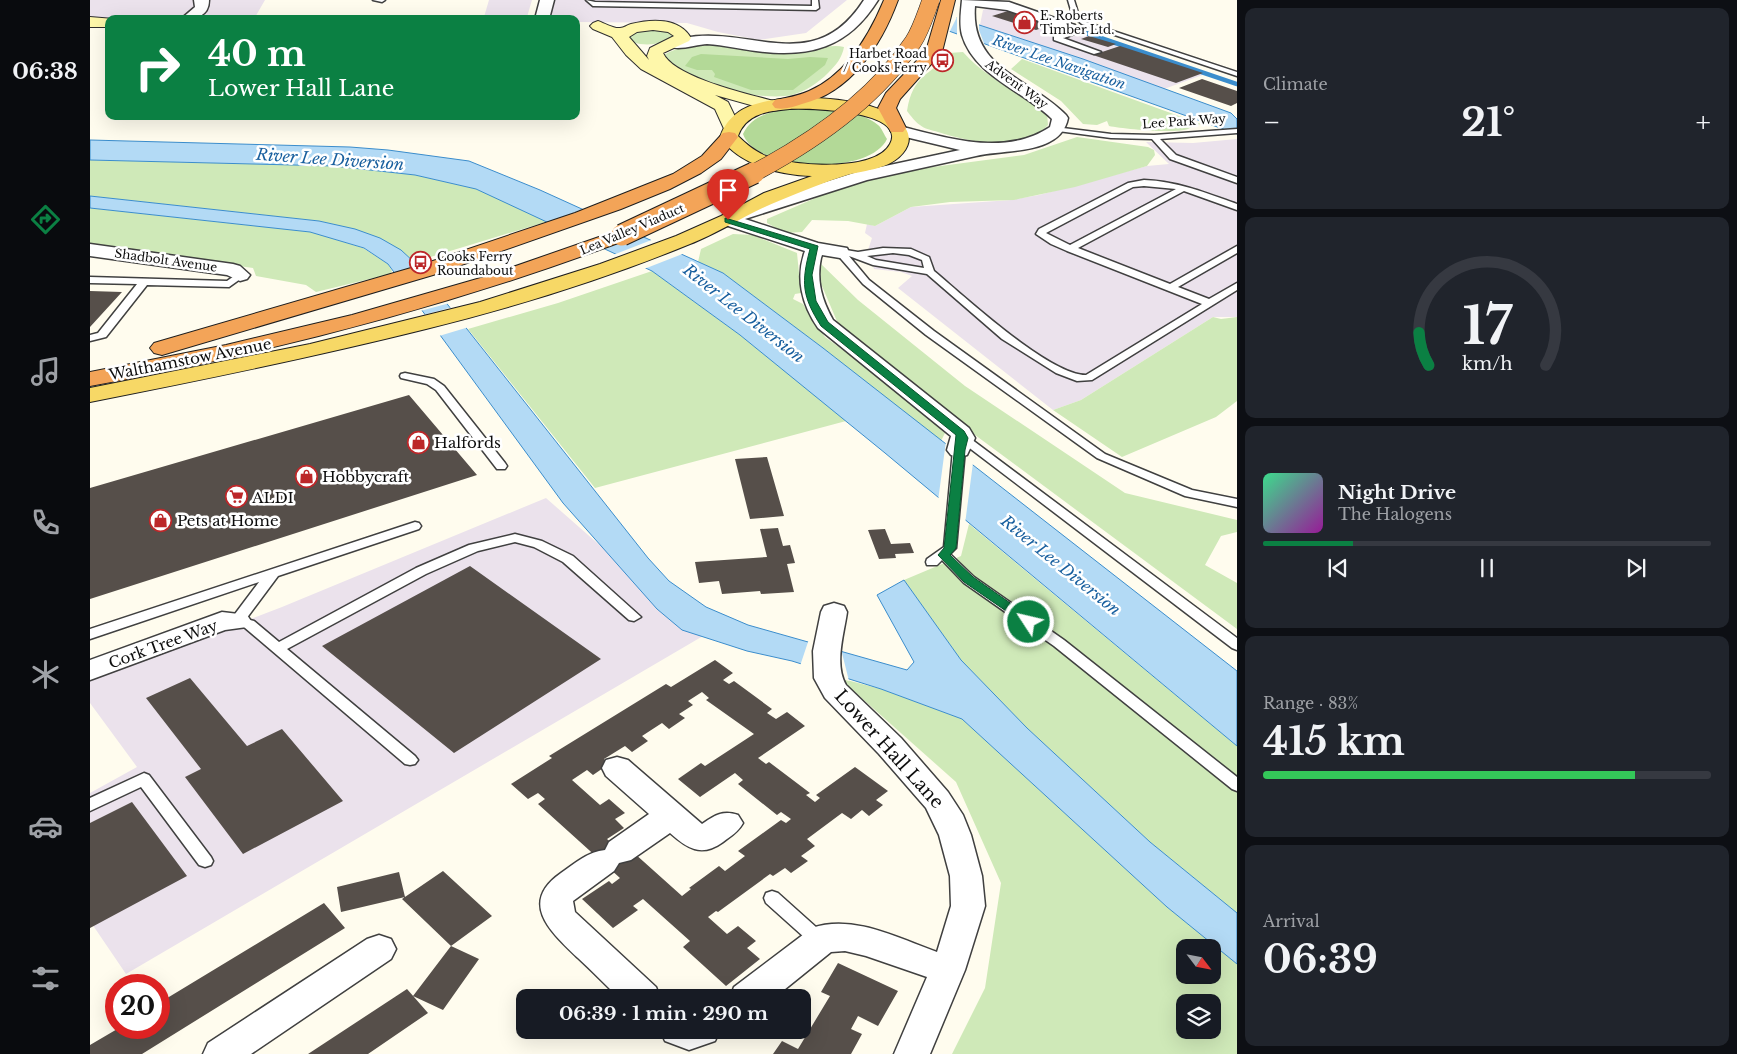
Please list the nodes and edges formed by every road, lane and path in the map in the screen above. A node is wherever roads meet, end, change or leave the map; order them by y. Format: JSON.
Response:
{"nodes":[{"id":1,"x":201,"y":0,"type":"edge"},
{"id":2,"x":376,"y":0,"type":"edge"},
{"id":3,"x":382,"y":0,"type":"edge"},
{"id":4,"x":547,"y":0,"type":"edge"},
{"id":5,"x":589,"y":0,"type":"edge"},
{"id":6,"x":815,"y":0,"type":"edge"},
{"id":7,"x":871,"y":0,"type":"edge"},
{"id":8,"x":891,"y":0,"type":"edge"},
{"id":9,"x":931,"y":0,"type":"edge"},
{"id":10,"x":948,"y":0,"type":"edge"},
{"id":11,"x":1071,"y":0,"type":"edge"},
{"id":12,"x":968,"y":5,"type":"edge"},
{"id":13,"x":193,"y":15,"type":"edge"},
{"id":14,"x":543,"y":15,"type":"edge"},
{"id":15,"x":90,"y":22,"type":"edge"},
{"id":16,"x":105,"y":22,"type":"edge"},
{"id":17,"x":637,"y":27,"type":"junction"},
{"id":18,"x":1064,"y":34,"type":"joint"},
{"id":19,"x":621,"y":38,"type":"junction"},
{"id":20,"x":673,"y":41,"type":"junction"},
{"id":21,"x":888,"y":46,"type":"dead end"},
{"id":22,"x":1097,"y":52,"type":"dead end"},
{"id":23,"x":1237,"y":74,"type":"edge"},
{"id":24,"x":777,"y":105,"type":"junction"},
{"id":25,"x":805,"y":121,"type":"dead end"},
{"id":26,"x":898,"y":129,"type":"junction"},
{"id":27,"x":1058,"y":129,"type":"junction"},
{"id":28,"x":1237,"y":130,"type":"edge"},
{"id":29,"x":730,"y":132,"type":"junction"},
{"id":30,"x":1154,"y":137,"type":"junction"},
{"id":31,"x":993,"y":148,"type":"junction"},
{"id":32,"x":766,"y":153,"type":"junction"},
{"id":33,"x":968,"y":153,"type":"junction"},
{"id":34,"x":876,"y":162,"type":"junction"},
{"id":35,"x":850,"y":168,"type":"junction"},
{"id":36,"x":1237,"y":180,"type":"edge"},
{"id":37,"x":1182,"y":189,"type":"junction"},
{"id":38,"x":771,"y":197,"type":"junction"},
{"id":39,"x":1237,"y":207,"type":"edge"},
{"id":40,"x":731,"y":218,"type":"junction"},
{"id":41,"x":814,"y":248,"type":"junction"},
{"id":42,"x":1070,"y":249,"type":"junction"},
{"id":43,"x":1237,"y":249,"type":"edge"},
{"id":44,"x":90,"y":250,"type":"edge"},
{"id":45,"x":849,"y":253,"type":"junction"},
{"id":46,"x":240,"y":274,"type":"joint"},
{"id":47,"x":90,"y":280,"type":"edge"},
{"id":48,"x":144,"y":282,"type":"junction"},
{"id":49,"x":1237,"y":286,"type":"edge"},
{"id":50,"x":1170,"y":288,"type":"junction"},
{"id":51,"x":1209,"y":303,"type":"junction"},
{"id":52,"x":273,"y":329,"type":"junction"},
{"id":53,"x":90,"y":338,"type":"edge"},
{"id":54,"x":90,"y":360,"type":"edge"},
{"id":55,"x":405,"y":376,"type":"dead end"},
{"id":56,"x":90,"y":379,"type":"edge"},
{"id":57,"x":90,"y":395,"type":"edge"},
{"id":58,"x":961,"y":444,"type":"junction"},
{"id":59,"x":501,"y":466,"type":"dead end"},
{"id":60,"x":1237,"y":503,"type":"edge"},
{"id":61,"x":415,"y":526,"type":"dead end"},
{"id":62,"x":273,"y":574,"type":"junction"},
{"id":63,"x":834,"y":612,"type":"dead end"},
{"id":64,"x":634,"y":617,"type":"dead end"},
{"id":65,"x":248,"y":619,"type":"junction"},
{"id":66,"x":90,"y":634,"type":"edge"},
{"id":67,"x":1237,"y":645,"type":"edge"},
{"id":68,"x":278,"y":648,"type":"junction"},
{"id":69,"x":90,"y":670,"type":"edge"},
{"id":70,"x":410,"y":760,"type":"dead end"},
{"id":71,"x":617,"y":768,"type":"dead end"},
{"id":72,"x":1237,"y":785,"type":"edge"},
{"id":73,"x":90,"y":805,"type":"edge"},
{"id":74,"x":672,"y":815,"type":"junction"},
{"id":75,"x":727,"y":824,"type":"dead end"},
{"id":76,"x":205,"y":861,"type":"dead end"},
{"id":77,"x":772,"y":898,"type":"dead end"},
{"id":78,"x":821,"y":941,"type":"junction"},
{"id":79,"x":379,"y":950,"type":"dead end"},
{"id":80,"x":948,"y":970,"type":"junction"},
{"id":81,"x":633,"y":989,"type":"edge"},
{"id":82,"x":759,"y":989,"type":"edge"},
{"id":83,"x":221,"y":1054,"type":"edge"},
{"id":84,"x":912,"y":1054,"type":"edge"}],
"edges":[{"from":1,"to":13,"type":"street"},
{"from":2,"to":3,"type":"lane"},
{"from":4,"to":14,"type":"street"},
{"from":5,"to":6,"type":"lane"},
{"from":7,"to":20,"type":"street"},
{"from":8,"to":24,"type":"highway"},
{"from":9,"to":52,"type":"highway","name":"Lea Valley Viaduct","bridge":true},
{"from":10,"to":26,"type":"highway"},
{"from":11,"to":23,"type":"lane"},
{"from":12,"to":18,"type":"street"},
{"from":12,"to":27,"type":"street","name":"Advent Way"},
{"from":15,"to":16,"type":"street"},
{"from":17,"to":19,"type":"street"},
{"from":17,"to":19,"type":"street"},
{"from":17,"to":20,"type":"street"},
{"from":18,"to":22,"type":"lane"},
{"from":19,"to":20,"type":"street"},
{"from":19,"to":29,"type":"street"},
{"from":20,"to":24,"type":"street"},
{"from":21,"to":25,"type":"highway"},
{"from":24,"to":26,"type":"main road"},
{"from":24,"to":29,"type":"main road"},
{"from":26,"to":31,"type":"street"},
{"from":26,"to":34,"type":"main road"},
{"from":27,"to":30,"type":"lane","name":"Lee Park Way"},
{"from":27,"to":31,"type":"street"},
{"from":28,"to":30,"type":"lane","name":"Lee Park Way"},
{"from":29,"to":32,"type":"main road"},
{"from":29,"to":52,"type":"highway"},
{"from":30,"to":36,"type":"lane"},
{"from":31,"to":33,"type":"street"},
{"from":32,"to":35,"type":"main road"},
{"from":32,"to":38,"type":"main road"},
{"from":32,"to":52,"type":"highway","name":"Lea Valley Viaduct"},
{"from":33,"to":34,"type":"street"},
{"from":33,"to":40,"type":"street"},
{"from":34,"to":35,"type":"main road"},
{"from":35,"to":38,"type":"main road"},
{"from":37,"to":39,"type":"lane"},
{"from":37,"to":42,"type":"lane"},
{"from":37,"to":42,"type":"lane"},
{"from":38,"to":40,"type":"main road"},
{"from":40,"to":41,"type":"street"},
{"from":40,"to":57,"type":"main road"},
{"from":41,"to":45,"type":"street"},
{"from":41,"to":58,"type":"street"},
{"from":42,"to":50,"type":"lane"},
{"from":43,"to":50,"type":"lane"},
{"from":44,"to":46,"type":"street","name":"Shadbolt Avenue"},
{"from":45,"to":51,"type":"lane"},
{"from":45,"to":60,"type":"lane"},
{"from":46,"to":48,"type":"lane"},
{"from":47,"to":48,"type":"lane"},
{"from":48,"to":53,"type":"lane"},
{"from":49,"to":51,"type":"lane"},
{"from":50,"to":51,"type":"lane"},
{"from":52,"to":54,"type":"highway","name":"Walthamstow Avenue"},
{"from":52,"to":56,"type":"highway","name":"Walthamstow Avenue"},
{"from":55,"to":59,"type":"lane"},
{"from":58,"to":67,"type":"lane"},
{"from":58,"to":72,"type":"lane"},
{"from":61,"to":62,"type":"lane"},
{"from":62,"to":65,"type":"lane"},
{"from":62,"to":66,"type":"lane"},
{"from":63,"to":80,"type":"street","name":"Lower Hall Lane"},
{"from":64,"to":68,"type":"lane"},
{"from":65,"to":68,"type":"lane"},
{"from":65,"to":69,"type":"street","name":"Cork Tree Way"},
{"from":68,"to":70,"type":"lane"},
{"from":71,"to":74,"type":"street"},
{"from":73,"to":76,"type":"lane"},
{"from":74,"to":75,"type":"street"},
{"from":74,"to":81,"type":"street"},
{"from":77,"to":78,"type":"lane"},
{"from":78,"to":80,"type":"street"},
{"from":78,"to":82,"type":"street"},
{"from":79,"to":83,"type":"street"},
{"from":80,"to":84,"type":"street","name":"Lower Hall Lane"}]}
